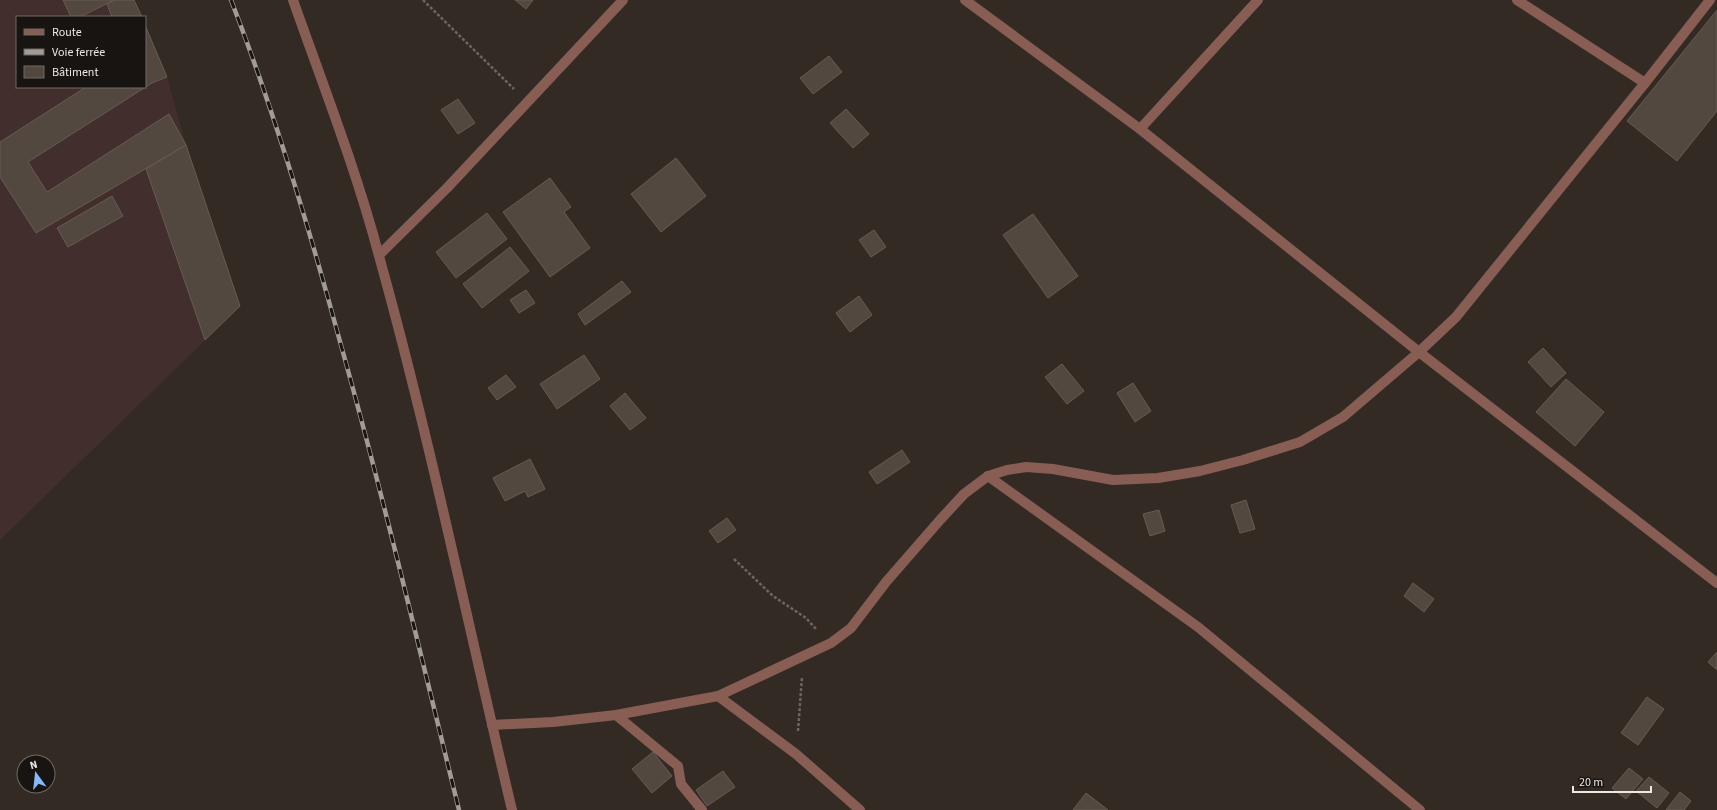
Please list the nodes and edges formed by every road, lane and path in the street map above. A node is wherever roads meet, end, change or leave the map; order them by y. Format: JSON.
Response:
{"nodes":[{"id":1,"x":293,"y":0,"type":"edge"},
{"id":2,"x":423,"y":0,"type":"edge"},
{"id":3,"x":623,"y":0,"type":"edge"},
{"id":4,"x":965,"y":0,"type":"edge"},
{"id":5,"x":1258,"y":0,"type":"edge"},
{"id":6,"x":1517,"y":0,"type":"edge"},
{"id":7,"x":1710,"y":0,"type":"edge"},
{"id":8,"x":1645,"y":83,"type":"junction"},
{"id":9,"x":528,"y":102,"type":"junction"},
{"id":10,"x":1140,"y":129,"type":"junction"},
{"id":11,"x":379,"y":255,"type":"junction"},
{"id":12,"x":1419,"y":352,"type":"junction"},
{"id":13,"x":988,"y":476,"type":"junction"},
{"id":14,"x":734,"y":559,"type":"dead end"},
{"id":15,"x":1717,"y":583,"type":"edge"},
{"id":16,"x":831,"y":643,"type":"junction"},
{"id":17,"x":804,"y":654,"type":"junction"},
{"id":18,"x":718,"y":696,"type":"junction"},
{"id":19,"x":616,"y":715,"type":"junction"},
{"id":20,"x":492,"y":725,"type":"junction"},
{"id":21,"x":796,"y":754,"type":"junction"},
{"id":22,"x":512,"y":810,"type":"edge"},
{"id":23,"x":702,"y":810,"type":"edge"},
{"id":24,"x":860,"y":810,"type":"edge"},
{"id":25,"x":1420,"y":810,"type":"edge"}],
"edges":[{"from":1,"to":11,"type":"street"},
{"from":2,"to":9,"type":"path"},
{"from":3,"to":9,"type":"street"},
{"from":4,"to":10,"type":"street"},
{"from":5,"to":10,"type":"street"},
{"from":6,"to":8,"type":"street"},
{"from":7,"to":8,"type":"street"},
{"from":8,"to":12,"type":"street"},
{"from":9,"to":11,"type":"street"},
{"from":10,"to":12,"type":"street"},
{"from":11,"to":20,"type":"street"},
{"from":12,"to":13,"type":"street"},
{"from":12,"to":15,"type":"street"},
{"from":13,"to":16,"type":"street"},
{"from":13,"to":25,"type":"street"},
{"from":14,"to":16,"type":"path"},
{"from":16,"to":17,"type":"street"},
{"from":17,"to":18,"type":"street"},
{"from":17,"to":21,"type":"path"},
{"from":18,"to":19,"type":"street"},
{"from":18,"to":21,"type":"street"},
{"from":19,"to":20,"type":"street"},
{"from":19,"to":23,"type":"street"},
{"from":20,"to":22,"type":"street"},
{"from":21,"to":24,"type":"street"}]}
